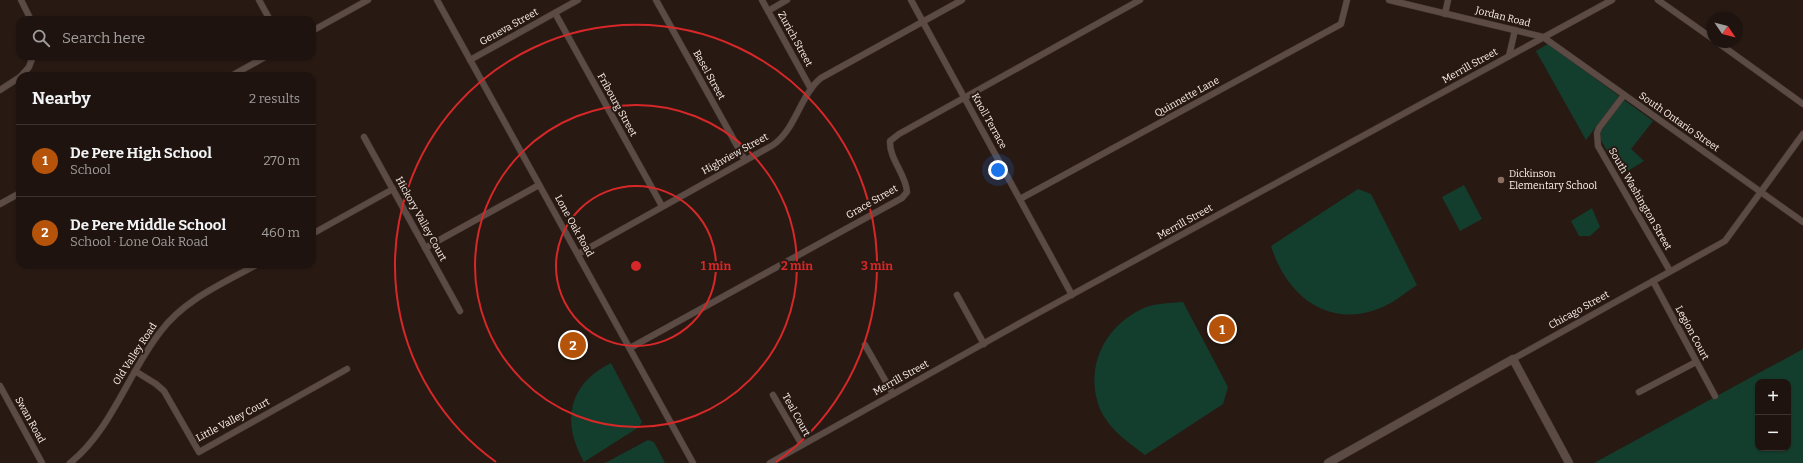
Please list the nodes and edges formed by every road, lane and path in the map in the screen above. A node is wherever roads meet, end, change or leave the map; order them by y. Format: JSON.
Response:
{"nodes":[{"id":1,"x":21,"y":0,"type":"edge"},
{"id":2,"x":259,"y":0,"type":"edge"},
{"id":3,"x":368,"y":0,"type":"edge"},
{"id":4,"x":437,"y":0,"type":"edge"},
{"id":5,"x":578,"y":0,"type":"edge"},
{"id":6,"x":656,"y":0,"type":"edge"},
{"id":7,"x":762,"y":0,"type":"edge"},
{"id":8,"x":787,"y":0,"type":"edge"},
{"id":9,"x":911,"y":0,"type":"edge"},
{"id":10,"x":962,"y":0,"type":"edge"},
{"id":11,"x":1140,"y":0,"type":"edge"},
{"id":12,"x":1346,"y":0,"type":"edge"},
{"id":13,"x":1389,"y":0,"type":"edge"},
{"id":14,"x":1448,"y":0,"type":"edge"},
{"id":15,"x":1612,"y":0,"type":"edge"},
{"id":16,"x":1658,"y":0,"type":"edge"},
{"id":17,"x":768,"y":11,"type":"junction"},
{"id":18,"x":555,"y":13,"type":"junction"},
{"id":19,"x":1445,"y":14,"type":"junction"},
{"id":20,"x":29,"y":16,"type":"edge"},
{"id":21,"x":268,"y":16,"type":"edge"},
{"id":22,"x":922,"y":22,"type":"junction"},
{"id":23,"x":316,"y":29,"type":"edge"},
{"id":24,"x":1515,"y":30,"type":"junction"},
{"id":25,"x":1707,"y":35,"type":"edge"},
{"id":26,"x":1543,"y":37,"type":"junction"},
{"id":27,"x":1725,"y":48,"type":"edge"},
{"id":28,"x":1509,"y":56,"type":"junction"},
{"id":29,"x":32,"y":60,"type":"edge"},
{"id":30,"x":260,"y":60,"type":"edge"},
{"id":31,"x":470,"y":60,"type":"junction"},
{"id":32,"x":25,"y":72,"type":"edge"},
{"id":33,"x":238,"y":72,"type":"edge"},
{"id":34,"x":16,"y":80,"type":"edge"},
{"id":35,"x":811,"y":89,"type":"junction"},
{"id":36,"x":0,"y":90,"type":"edge"},
{"id":37,"x":1624,"y":95,"type":"junction"},
{"id":38,"x":964,"y":97,"type":"junction"},
{"id":39,"x":1803,"y":104,"type":"edge"},
{"id":40,"x":1803,"y":134,"type":"edge"},
{"id":41,"x":364,"y":137,"type":"dead end"},
{"id":42,"x":745,"y":160,"type":"junction"},
{"id":43,"x":539,"y":185,"type":"junction"},
{"id":44,"x":393,"y":189,"type":"junction"},
{"id":45,"x":1761,"y":192,"type":"junction"},
{"id":46,"x":16,"y":195,"type":"edge"},
{"id":47,"x":1020,"y":199,"type":"junction"},
{"id":48,"x":0,"y":204,"type":"edge"},
{"id":49,"x":662,"y":206,"type":"junction"},
{"id":50,"x":1803,"y":222,"type":"edge"},
{"id":51,"x":316,"y":232,"type":"edge"},
{"id":52,"x":426,"y":248,"type":"junction"},
{"id":53,"x":578,"y":254,"type":"junction"},
{"id":54,"x":251,"y":268,"type":"edge"},
{"id":55,"x":1670,"y":271,"type":"junction"},
{"id":56,"x":1652,"y":281,"type":"junction"},
{"id":57,"x":1072,"y":294,"type":"junction"},
{"id":58,"x":957,"y":295,"type":"dead end"},
{"id":59,"x":460,"y":311,"type":"dead end"},
{"id":60,"x":984,"y":344,"type":"junction"},
{"id":61,"x":865,"y":345,"type":"dead end"},
{"id":62,"x":630,"y":348,"type":"junction"},
{"id":63,"x":1513,"y":359,"type":"junction"},
{"id":64,"x":1696,"y":362,"type":"junction"},
{"id":65,"x":347,"y":369,"type":"dead end"},
{"id":66,"x":135,"y":371,"type":"junction"},
{"id":67,"x":0,"y":386,"type":"edge"},
{"id":68,"x":1639,"y":392,"type":"dead end"},
{"id":69,"x":892,"y":394,"type":"junction"},
{"id":70,"x":773,"y":395,"type":"dead end"},
{"id":71,"x":1715,"y":396,"type":"dead end"},
{"id":72,"x":802,"y":445,"type":"junction"},
{"id":73,"x":42,"y":463,"type":"edge"},
{"id":74,"x":70,"y":463,"type":"edge"},
{"id":75,"x":693,"y":463,"type":"edge"},
{"id":76,"x":770,"y":463,"type":"edge"},
{"id":77,"x":1328,"y":463,"type":"edge"},
{"id":78,"x":1569,"y":463,"type":"edge"}],
"edges":[{"from":1,"to":20,"type":"street"},
{"from":2,"to":21,"type":"street"},
{"from":3,"to":23,"type":"street"},
{"from":4,"to":31,"type":"street","name":"Lone Oak Road"},
{"from":5,"to":18,"type":"street","name":"Geneva Street"},
{"from":6,"to":42,"type":"street","name":"Basel Street"},
{"from":7,"to":17,"type":"street","name":"Zurich Street"},
{"from":8,"to":17,"type":"street"},
{"from":9,"to":22,"type":"street","name":"Knoll Terrace"},
{"from":10,"to":22,"type":"street","name":"Highview Street"},
{"from":11,"to":38,"type":"street","name":"Grace Street"},
{"from":12,"to":47,"type":"street","name":"Quinnette Lane"},
{"from":13,"to":19,"type":"street","name":"Jordan Road"},
{"from":14,"to":19,"type":"street"},
{"from":15,"to":26,"type":"street","name":"Merrill Street"},
{"from":16,"to":25,"type":"street"},
{"from":17,"to":35,"type":"street","name":"Zurich Street"},
{"from":18,"to":31,"type":"street","name":"Geneva Street"},
{"from":18,"to":49,"type":"street","name":"Fribourg Street"},
{"from":19,"to":24,"type":"street","name":"Jordan Road"},
{"from":22,"to":35,"type":"street","name":"Highview Street"},
{"from":22,"to":38,"type":"street","name":"Knoll Terrace"},
{"from":24,"to":26,"type":"street","name":"Jordan Road"},
{"from":24,"to":28,"type":"street"},
{"from":26,"to":28,"type":"street","name":"Merrill Street"},
{"from":26,"to":37,"type":"street","name":"South Ontario Street"},
{"from":27,"to":39,"type":"street"},
{"from":28,"to":57,"type":"street","name":"Merrill Street"},
{"from":29,"to":32,"type":"street"},
{"from":30,"to":33,"type":"street"},
{"from":31,"to":43,"type":"street","name":"Lone Oak Road"},
{"from":34,"to":36,"type":"street"},
{"from":35,"to":42,"type":"street","name":"Highview Street"},
{"from":37,"to":45,"type":"street","name":"South Ontario Street"},
{"from":37,"to":55,"type":"street","name":"South Washington Street"},
{"from":38,"to":47,"type":"street","name":"Knoll Terrace"},
{"from":38,"to":62,"type":"street","name":"Grace Street"},
{"from":40,"to":45,"type":"street","name":"Chicago Street"},
{"from":41,"to":44,"type":"street","name":"Hickory Valley Court"},
{"from":42,"to":49,"type":"street","name":"Highview Street"},
{"from":43,"to":52,"type":"street"},
{"from":43,"to":53,"type":"street","name":"Lone Oak Road"},
{"from":44,"to":51,"type":"street"},
{"from":44,"to":52,"type":"street","name":"Hickory Valley Court"},
{"from":45,"to":50,"type":"street","name":"South Ontario Street"},
{"from":45,"to":55,"type":"street","name":"Chicago Street"},
{"from":46,"to":48,"type":"street"},
{"from":47,"to":57,"type":"street","name":"Knoll Terrace"},
{"from":49,"to":53,"type":"street","name":"Highview Street"},
{"from":52,"to":59,"type":"street","name":"Hickory Valley Court"},
{"from":53,"to":62,"type":"street","name":"Lone Oak Road"},
{"from":54,"to":66,"type":"street","name":"Old Valley Road"},
{"from":55,"to":56,"type":"street","name":"Chicago Street"},
{"from":56,"to":63,"type":"street","name":"Chicago Street"},
{"from":56,"to":64,"type":"street","name":"Legion Court"},
{"from":57,"to":60,"type":"street","name":"Merrill Street"},
{"from":58,"to":60,"type":"street"},
{"from":60,"to":69,"type":"street","name":"Merrill Street"},
{"from":61,"to":69,"type":"street"},
{"from":62,"to":75,"type":"street","name":"Lone Oak Road"},
{"from":63,"to":77,"type":"street","name":"Chicago Street"},
{"from":63,"to":78,"type":"street"},
{"from":64,"to":68,"type":"street"},
{"from":64,"to":71,"type":"street","name":"Legion Court"},
{"from":65,"to":66,"type":"street","name":"Little Valley Court"},
{"from":66,"to":74,"type":"street","name":"Old Valley Road"},
{"from":67,"to":73,"type":"street","name":"Swan Road"},
{"from":69,"to":72,"type":"street","name":"Merrill Street"},
{"from":70,"to":72,"type":"street","name":"Teal Court"},
{"from":72,"to":76,"type":"street","name":"Merrill Street"}]}
